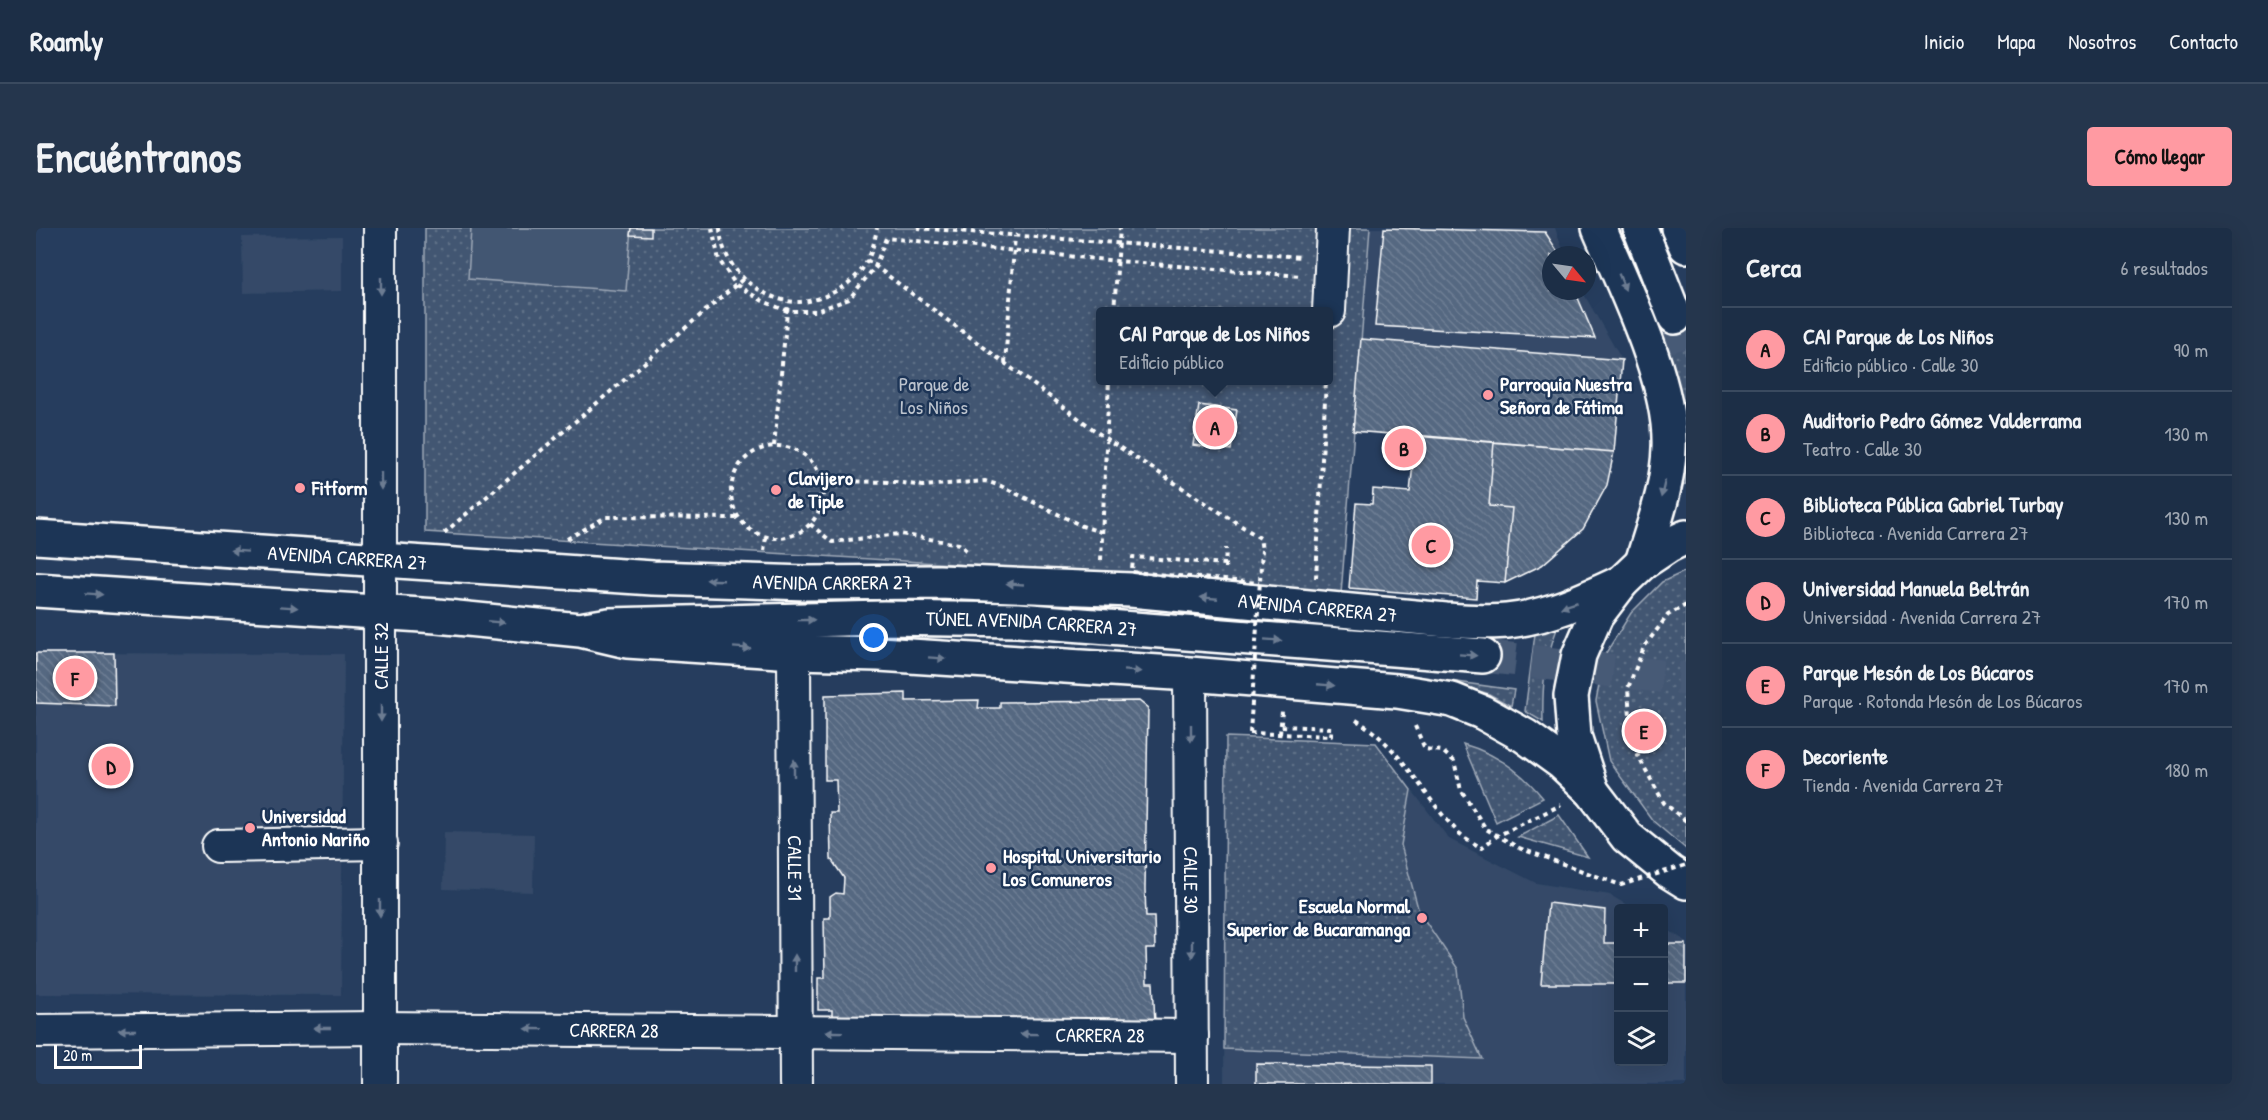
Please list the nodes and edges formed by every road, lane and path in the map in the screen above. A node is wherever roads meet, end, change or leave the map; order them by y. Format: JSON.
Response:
{"nodes":[{"id":1,"x":380,"y":228,"type":"edge"},
{"id":2,"x":712,"y":228,"type":"edge"},
{"id":3,"x":720,"y":228,"type":"edge"},
{"id":4,"x":878,"y":228,"type":"edge"},
{"id":5,"x":918,"y":228,"type":"edge"},
{"id":6,"x":1120,"y":228,"type":"edge"},
{"id":7,"x":1333,"y":228,"type":"edge"},
{"id":8,"x":1599,"y":228,"type":"edge"},
{"id":9,"x":1640,"y":228,"type":"edge"},
{"id":10,"x":1678,"y":228,"type":"edge"},
{"id":11,"x":1015,"y":236,"type":"junction"},
{"id":12,"x":1119,"y":243,"type":"junction"},
{"id":13,"x":1686,"y":246,"type":"edge"},
{"id":14,"x":1014,"y":251,"type":"junction"},
{"id":15,"x":867,"y":260,"type":"junction"},
{"id":16,"x":1118,"y":261,"type":"junction"},
{"id":17,"x":875,"y":267,"type":"junction"},
{"id":18,"x":1331,"y":268,"type":"junction"},
{"id":19,"x":743,"y":279,"type":"junction"},
{"id":20,"x":736,"y":285,"type":"junction"},
{"id":21,"x":788,"y":302,"type":"junction"},
{"id":22,"x":1114,"y":307,"type":"edge"},
{"id":23,"x":1329,"y":307,"type":"edge"},
{"id":24,"x":787,"y":311,"type":"junction"},
{"id":25,"x":1674,"y":316,"type":"tunnel mouth"},
{"id":26,"x":1005,"y":363,"type":"junction"},
{"id":27,"x":1109,"y":385,"type":"edge"},
{"id":28,"x":1326,"y":385,"type":"edge"},
{"id":29,"x":1106,"y":438,"type":"junction"},
{"id":30,"x":774,"y":446,"type":"junction"},
{"id":31,"x":821,"y":481,"type":"junction"},
{"id":32,"x":740,"y":518,"type":"junction"},
{"id":33,"x":810,"y":524,"type":"junction"},
{"id":34,"x":1101,"y":532,"type":"junction"},
{"id":35,"x":443,"y":533,"type":"dead end"},
{"id":36,"x":36,"y":537,"type":"edge"},
{"id":37,"x":766,"y":537,"type":"junction"},
{"id":38,"x":1686,"y":537,"type":"edge"},
{"id":39,"x":563,"y":541,"type":"dead end"},
{"id":40,"x":968,"y":552,"type":"dead end"},
{"id":41,"x":764,"y":553,"type":"dead end"},
{"id":42,"x":381,"y":560,"type":"junction"},
{"id":43,"x":1101,"y":564,"type":"dead end"},
{"id":44,"x":1225,"y":564,"type":"dead end"},
{"id":45,"x":1632,"y":572,"type":"junction"},
{"id":46,"x":1259,"y":583,"type":"junction"},
{"id":47,"x":36,"y":590,"type":"edge"},
{"id":48,"x":1686,"y":605,"type":"edge"},
{"id":49,"x":1314,"y":608,"type":"junction"},
{"id":50,"x":381,"y":613,"type":"junction"},
{"id":51,"x":580,"y":630,"type":"junction"},
{"id":52,"x":794,"y":651,"type":"junction"},
{"id":53,"x":1483,"y":656,"type":"tunnel mouth"},
{"id":54,"x":1190,"y":674,"type":"junction"},
{"id":55,"x":1348,"y":716,"type":"dead end"},
{"id":56,"x":1412,"y":717,"type":"dead end"},
{"id":57,"x":1281,"y":726,"type":"dead end"},
{"id":58,"x":1592,"y":791,"type":"junction"},
{"id":59,"x":1561,"y":806,"type":"dead end"},
{"id":60,"x":1686,"y":821,"type":"edge"},
{"id":61,"x":1497,"y":836,"type":"junction"},
{"id":62,"x":381,"y":843,"type":"junction"},
{"id":63,"x":219,"y":846,"type":"dead end"},
{"id":64,"x":1686,"y":865,"type":"edge"},
{"id":65,"x":1686,"y":882,"type":"edge"},
{"id":66,"x":380,"y":1028,"type":"junction"},
{"id":67,"x":36,"y":1030,"type":"edge"},
{"id":68,"x":796,"y":1032,"type":"junction"},
{"id":69,"x":1192,"y":1036,"type":"junction"},
{"id":70,"x":381,"y":1084,"type":"edge"},
{"id":71,"x":796,"y":1084,"type":"edge"},
{"id":72,"x":1192,"y":1084,"type":"edge"}],
"edges":[{"from":1,"to":42,"type":"street","name":"CALLE 32","one_way":true},
{"from":2,"to":20,"type":"path"},
{"from":3,"to":19,"type":"path"},
{"from":4,"to":15,"type":"path"},
{"from":5,"to":11,"type":"path"},
{"from":6,"to":12,"type":"path"},
{"from":7,"to":18,"type":"street"},
{"from":8,"to":45,"type":"main road","one_way":true},
{"from":9,"to":25,"type":"main road"},
{"from":10,"to":13,"type":"main road"},
{"from":11,"to":12,"type":"path"},
{"from":11,"to":14,"type":"path"},
{"from":12,"to":16,"type":"path"},
{"from":12,"to":18,"type":"path"},
{"from":14,"to":16,"type":"path"},
{"from":14,"to":17,"type":"path"},
{"from":14,"to":26,"type":"path"},
{"from":15,"to":17,"type":"path"},
{"from":15,"to":21,"type":"path"},
{"from":16,"to":18,"type":"path"},
{"from":16,"to":22,"type":"path"},
{"from":17,"to":24,"type":"path"},
{"from":17,"to":26,"type":"path"},
{"from":18,"to":23,"type":"street"},
{"from":19,"to":20,"type":"path"},
{"from":19,"to":21,"type":"path"},
{"from":20,"to":24,"type":"path"},
{"from":20,"to":35,"type":"path"},
{"from":21,"to":24,"type":"path"},
{"from":24,"to":30,"type":"path"},
{"from":26,"to":29,"type":"path"},
{"from":27,"to":29,"type":"path"},
{"from":28,"to":49,"type":"path"},
{"from":29,"to":34,"type":"path"},
{"from":29,"to":46,"type":"path","bridge":true},
{"from":30,"to":31,"type":"path"},
{"from":30,"to":32,"type":"path"},
{"from":31,"to":33,"type":"path"},
{"from":31,"to":34,"type":"path"},
{"from":32,"to":37,"type":"path"},
{"from":32,"to":39,"type":"path"},
{"from":33,"to":37,"type":"path"},
{"from":33,"to":40,"type":"path"},
{"from":34,"to":43,"type":"path"},
{"from":42,"to":36,"type":"main road","name":"AVENIDA CARRERA 27","one_way":true},
{"from":37,"to":41,"type":"path"},
{"from":38,"to":45,"type":"main road"},
{"from":49,"to":42,"type":"main road","name":"AVENIDA CARRERA 27","one_way":true},
{"from":42,"to":50,"type":"street","name":"CALLE 32"},
{"from":44,"to":46,"type":"path","bridge":true},
{"from":45,"to":49,"type":"main road","name":"AVENIDA CARRERA 27","one_way":true},
{"from":45,"to":58,"type":"main road"},
{"from":46,"to":57,"type":"path","bridge":true},
{"from":47,"to":50,"type":"main road","one_way":true},
{"from":48,"to":60,"type":"path"},
{"from":50,"to":51,"type":"main road","one_way":true},
{"from":50,"to":62,"type":"street","name":"CALLE 32","one_way":true},
{"from":51,"to":52,"type":"main road","one_way":true},
{"from":51,"to":53,"type":"main road","name":"TÚNEL AVENIDA CARRERA 27","one_way":true},
{"from":52,"to":54,"type":"main road","one_way":true},
{"from":68,"to":52,"type":"street","name":"CALLE 31","one_way":true},
{"from":54,"to":58,"type":"main road","one_way":true},
{"from":54,"to":69,"type":"street","name":"CALLE 30","one_way":true},
{"from":55,"to":61,"type":"path"},
{"from":56,"to":61,"type":"path"},
{"from":58,"to":65,"type":"main road"},
{"from":59,"to":61,"type":"path"},
{"from":61,"to":64,"type":"path","bridge":true},
{"from":62,"to":63,"type":"street"},
{"from":62,"to":66,"type":"street","name":"CALLE 32","one_way":true},
{"from":66,"to":67,"type":"street","name":"CARRERA 28","one_way":true},
{"from":68,"to":66,"type":"street","name":"CARRERA 28","one_way":true},
{"from":66,"to":70,"type":"street","name":"CALLE 32"},
{"from":69,"to":68,"type":"street","name":"CARRERA 28","one_way":true},
{"from":68,"to":71,"type":"street","name":"CALLE 31"},
{"from":69,"to":72,"type":"street","name":"CALLE 30"}]}
